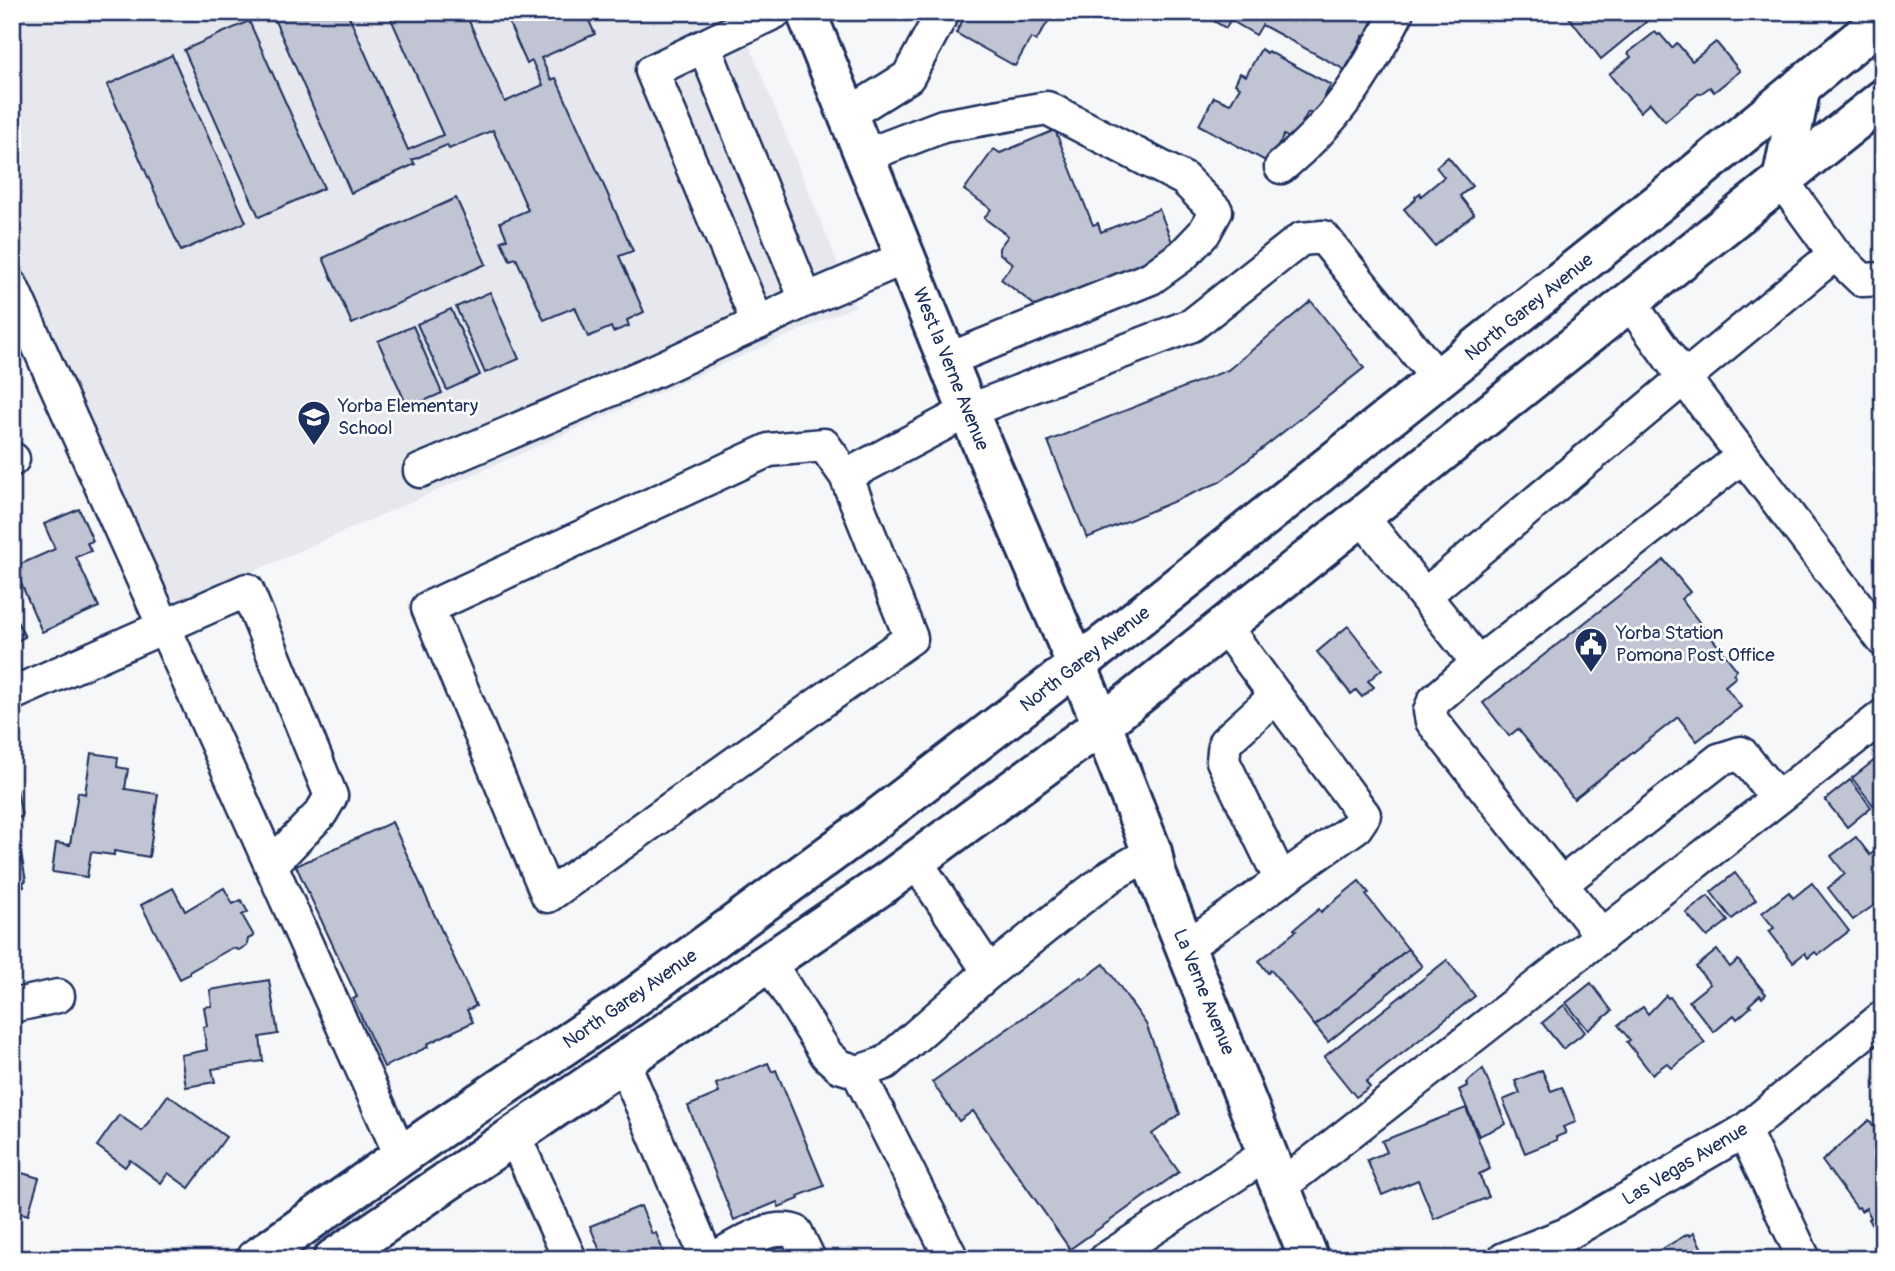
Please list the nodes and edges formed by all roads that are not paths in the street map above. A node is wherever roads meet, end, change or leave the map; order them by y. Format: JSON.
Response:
{"nodes":[{"id":1,"x":775,"y":12,"type":"edge"},
{"id":2,"x":806,"y":12,"type":"edge"},
{"id":3,"x":943,"y":12,"type":"edge"},
{"id":4,"x":1393,"y":12,"type":"edge"},
{"id":5,"x":1883,"y":19,"type":"edge"},
{"id":6,"x":705,"y":48,"type":"junction"},
{"id":7,"x":1801,"y":86,"type":"junction"},
{"id":8,"x":1883,"y":99,"type":"edge"},
{"id":9,"x":847,"y":115,"type":"junction"},
{"id":10,"x":864,"y":156,"type":"junction"},
{"id":11,"x":1281,"y":167,"type":"dead end"},
{"id":12,"x":1782,"y":181,"type":"junction"},
{"id":13,"x":1835,"y":254,"type":"junction"},
{"id":14,"x":905,"y":257,"type":"junction"},
{"id":15,"x":1883,"y":279,"type":"edge"},
{"id":16,"x":12,"y":286,"type":"edge"},
{"id":17,"x":806,"y":300,"type":"junction"},
{"id":18,"x":1630,"y":303,"type":"junction"},
{"id":19,"x":758,"y":323,"type":"junction"},
{"id":20,"x":947,"y":360,"type":"junction"},
{"id":21,"x":1684,"y":378,"type":"junction"},
{"id":22,"x":1438,"y":379,"type":"junction"},
{"id":23,"x":968,"y":411,"type":"junction"},
{"id":24,"x":1743,"y":456,"type":"junction"},
{"id":25,"x":420,"y":471,"type":"dead end"},
{"id":26,"x":846,"y":476,"type":"junction"},
{"id":27,"x":1362,"y":517,"type":"junction"},
{"id":28,"x":1425,"y":595,"type":"junction"},
{"id":29,"x":1225,"y":627,"type":"junction"},
{"id":30,"x":164,"y":628,"type":"junction"},
{"id":31,"x":1883,"y":640,"type":"edge"},
{"id":32,"x":1479,"y":663,"type":"junction"},
{"id":33,"x":1078,"y":666,"type":"junction"},
{"id":34,"x":12,"y":694,"type":"edge"},
{"id":35,"x":1276,"y":696,"type":"junction"},
{"id":36,"x":1883,"y":716,"type":"edge"},
{"id":37,"x":1102,"y":724,"type":"junction"},
{"id":38,"x":1777,"y":798,"type":"junction"},
{"id":39,"x":1152,"y":852,"type":"junction"},
{"id":40,"x":915,"y":860,"type":"junction"},
{"id":41,"x":271,"y":865,"type":"junction"},
{"id":42,"x":1281,"y":880,"type":"junction"},
{"id":43,"x":1561,"y":884,"type":"junction"},
{"id":44,"x":1602,"y":936,"type":"junction"},
{"id":45,"x":1186,"y":947,"type":"junction"},
{"id":46,"x":769,"y":962,"type":"junction"},
{"id":47,"x":989,"y":972,"type":"junction"},
{"id":48,"x":58,"y":996,"type":"dead end"},
{"id":49,"x":12,"y":1006,"type":"edge"},
{"id":50,"x":1883,"y":1017,"type":"edge"},
{"id":51,"x":623,"y":1061,"type":"junction"},
{"id":52,"x":858,"y":1072,"type":"junction"},
{"id":53,"x":1744,"y":1131,"type":"junction"},
{"id":54,"x":514,"y":1136,"type":"junction"},
{"id":55,"x":402,"y":1158,"type":"junction"},
{"id":56,"x":1274,"y":1170,"type":"junction"},
{"id":57,"x":1572,"y":1246,"type":"edge"},
{"id":58,"x":345,"y":1255,"type":"edge"},
{"id":59,"x":256,"y":1259,"type":"edge"},
{"id":60,"x":570,"y":1259,"type":"edge"},
{"id":61,"x":707,"y":1259,"type":"edge"},
{"id":62,"x":713,"y":1259,"type":"edge"},
{"id":63,"x":809,"y":1259,"type":"edge"},
{"id":64,"x":952,"y":1259,"type":"edge"},
{"id":65,"x":1106,"y":1259,"type":"edge"},
{"id":66,"x":1309,"y":1259,"type":"edge"},
{"id":67,"x":1504,"y":1259,"type":"edge"},
{"id":68,"x":1804,"y":1259,"type":"edge"}],
"edges":[{"from":1,"to":6,"type":"street"},
{"from":2,"to":9,"type":"main road","name":"West la Verne Avenue"},
{"from":3,"to":9,"type":"street"},
{"from":4,"to":11,"type":"street"},
{"from":5,"to":7,"type":"main road","name":"North Garey Avenue"},
{"from":6,"to":17,"type":"street"},
{"from":6,"to":19,"type":"street"},
{"from":7,"to":12,"type":"main road"},
{"from":7,"to":22,"type":"main road","name":"North Garey Avenue"},
{"from":8,"to":12,"type":"main road"},
{"from":9,"to":10,"type":"main road","name":"West la Verne Avenue"},
{"from":10,"to":14,"type":"main road","name":"West la Verne Avenue"},
{"from":10,"to":20,"type":"street"},
{"from":12,"to":13,"type":"street"},
{"from":12,"to":18,"type":"main road"},
{"from":13,"to":15,"type":"street"},
{"from":13,"to":21,"type":"street"},
{"from":14,"to":17,"type":"street"},
{"from":14,"to":20,"type":"main road","name":"West la Verne Avenue"},
{"from":16,"to":30,"type":"street"},
{"from":17,"to":19,"type":"street"},
{"from":18,"to":21,"type":"street"},
{"from":18,"to":27,"type":"main road"},
{"from":19,"to":25,"type":"street"},
{"from":20,"to":23,"type":"main road","name":"West la Verne Avenue"},
{"from":21,"to":24,"type":"street"},
{"from":21,"to":28,"type":"street"},
{"from":22,"to":23,"type":"street"},
{"from":22,"to":33,"type":"main road","name":"North Garey Avenue"},
{"from":23,"to":26,"type":"street"},
{"from":23,"to":33,"type":"main road","name":"West la Verne Avenue"},
{"from":24,"to":31,"type":"street"},
{"from":24,"to":32,"type":"street"},
{"from":26,"to":26,"type":"street"},
{"from":27,"to":28,"type":"street"},
{"from":27,"to":29,"type":"main road"},
{"from":28,"to":32,"type":"street"},
{"from":29,"to":35,"type":"street"},
{"from":29,"to":37,"type":"main road"},
{"from":30,"to":34,"type":"street"},
{"from":30,"to":41,"type":"street"},
{"from":30,"to":41,"type":"street"},
{"from":32,"to":43,"type":"street"},
{"from":33,"to":37,"type":"main road","name":"West la Verne Avenue"},
{"from":33,"to":55,"type":"main road","name":"North Garey Avenue"},
{"from":35,"to":42,"type":"street"},
{"from":35,"to":42,"type":"street"},
{"from":36,"to":38,"type":"street"},
{"from":37,"to":39,"type":"main road","name":"La Verne Avenue"},
{"from":37,"to":40,"type":"main road"},
{"from":38,"to":43,"type":"street"},
{"from":38,"to":44,"type":"street"},
{"from":39,"to":45,"type":"main road","name":"La Verne Avenue"},
{"from":39,"to":47,"type":"street"},
{"from":40,"to":46,"type":"main road"},
{"from":40,"to":47,"type":"street"},
{"from":41,"to":55,"type":"street"},
{"from":42,"to":45,"type":"street"},
{"from":43,"to":44,"type":"street"},
{"from":44,"to":56,"type":"street"},
{"from":45,"to":56,"type":"main road","name":"La Verne Avenue"},
{"from":46,"to":51,"type":"main road"},
{"from":46,"to":52,"type":"street"},
{"from":47,"to":52,"type":"street"},
{"from":48,"to":49,"type":"street"},
{"from":50,"to":53,"type":"street","name":"Las Vegas Avenue"},
{"from":51,"to":54,"type":"main road"},
{"from":51,"to":61,"type":"street"},
{"from":52,"to":64,"type":"street"},
{"from":53,"to":57,"type":"street","name":"Las Vegas Avenue"},
{"from":53,"to":68,"type":"street"},
{"from":54,"to":58,"type":"main road"},
{"from":54,"to":60,"type":"street"},
{"from":55,"to":59,"type":"main road","name":"North Garey Avenue"},
{"from":56,"to":65,"type":"street"},
{"from":56,"to":66,"type":"main road","name":"La Verne Avenue"},
{"from":57,"to":67,"type":"street","name":"Las Vegas Avenue"},
{"from":62,"to":63,"type":"street"}]}
